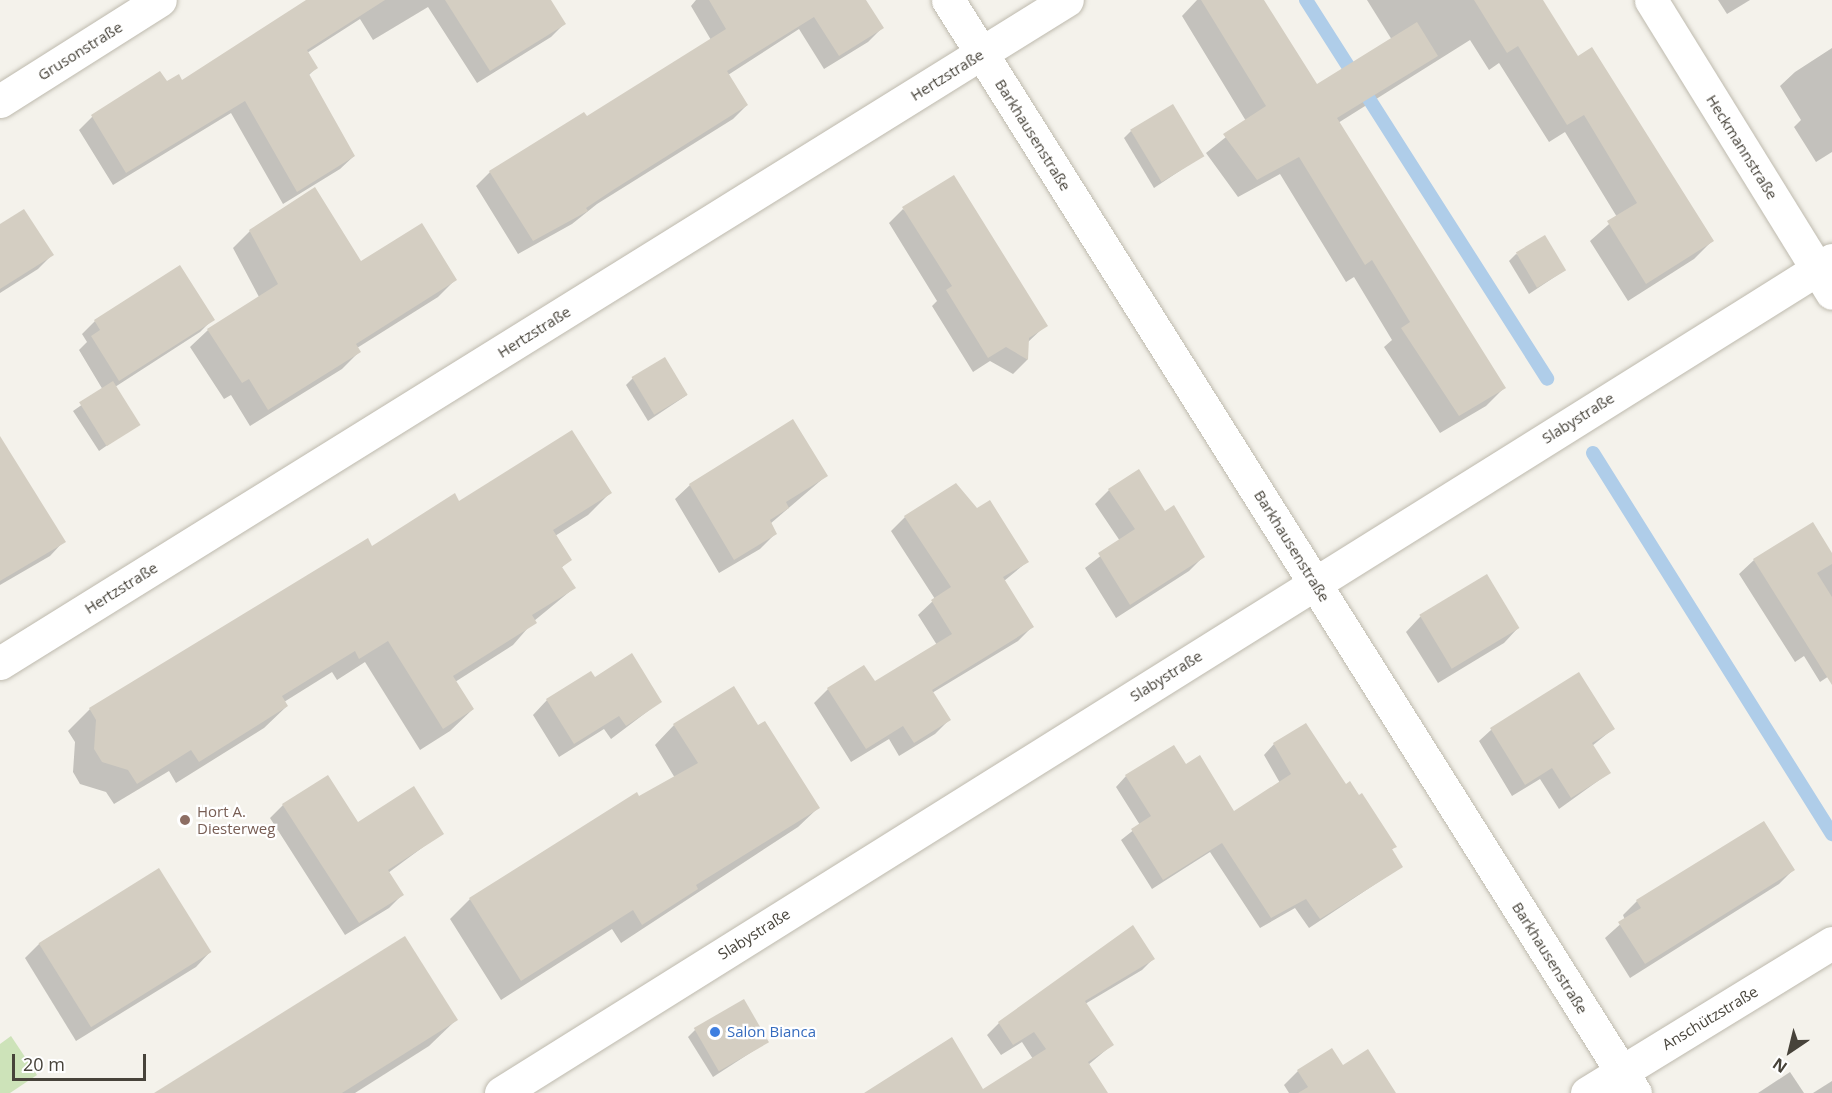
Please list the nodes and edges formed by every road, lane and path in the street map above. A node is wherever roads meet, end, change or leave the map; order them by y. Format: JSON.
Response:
{"nodes":[{"id":1,"x":160,"y":0,"type":"edge"},
{"id":2,"x":948,"y":0,"type":"edge"},
{"id":3,"x":1067,"y":0,"type":"edge"},
{"id":4,"x":1652,"y":0,"type":"edge"},
{"id":5,"x":982,"y":54,"type":"junction"},
{"id":6,"x":0,"y":101,"type":"edge"},
{"id":7,"x":1827,"y":274,"type":"edge"},
{"id":8,"x":1315,"y":582,"type":"junction"},
{"id":9,"x":0,"y":663,"type":"edge"},
{"id":10,"x":1832,"y":943,"type":"edge"},
{"id":11,"x":1628,"y":1082,"type":"edge"},
{"id":12,"x":501,"y":1093,"type":"edge"},
{"id":13,"x":1587,"y":1093,"type":"edge"}],
"edges":[{"from":1,"to":6,"type":"street","name":"Grusonstraße"},
{"from":2,"to":5,"type":"street","name":"Barkhausenstraße"},
{"from":3,"to":5,"type":"street","name":"Hertzstraße"},
{"from":4,"to":7,"type":"street","name":"Heckmannstraße"},
{"from":5,"to":8,"type":"street","name":"Barkhausenstraße"},
{"from":5,"to":9,"type":"street","name":"Hertzstraße"},
{"from":7,"to":8,"type":"street","name":"Slabystraße"},
{"from":8,"to":11,"type":"street","name":"Barkhausenstraße"},
{"from":8,"to":12,"type":"street","name":"Slabystraße"},
{"from":10,"to":11,"type":"street","name":"Anschützstraße"},
{"from":11,"to":13,"type":"street","name":"Anschützstraße"}]}
